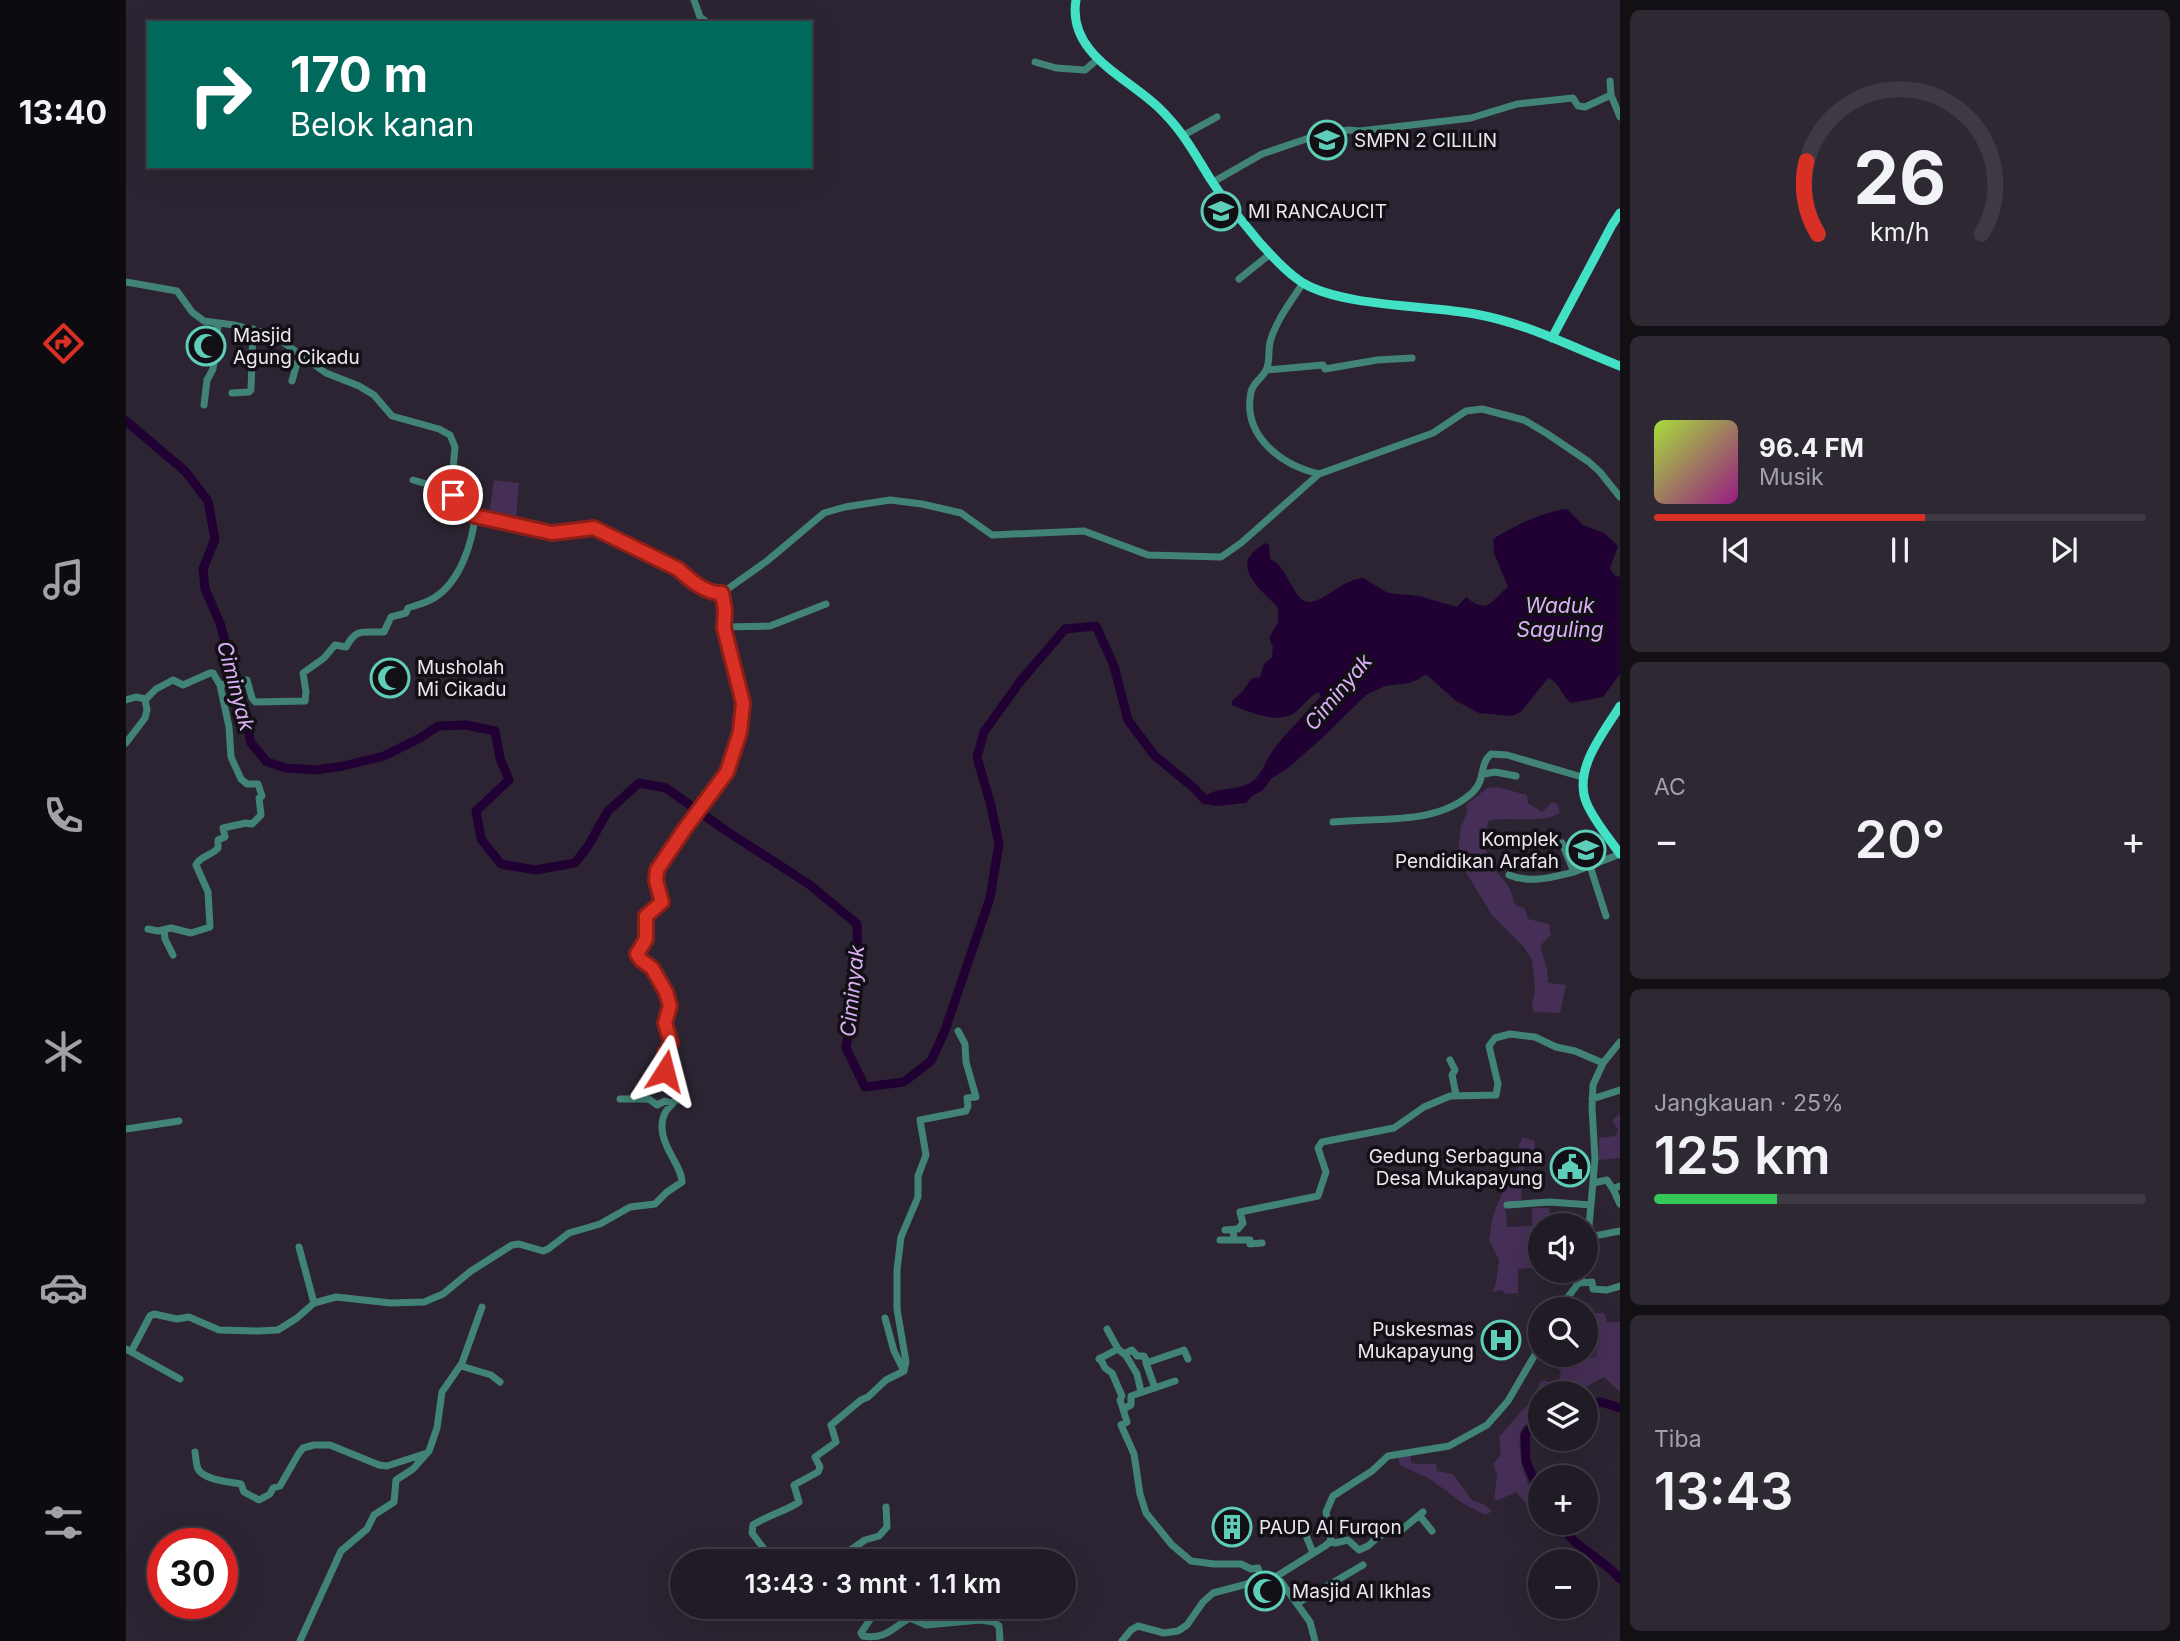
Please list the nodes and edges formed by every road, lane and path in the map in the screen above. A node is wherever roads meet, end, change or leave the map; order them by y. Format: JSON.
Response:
{"nodes":[{"id":1,"x":694,"y":0,"type":"edge"},
{"id":2,"x":1076,"y":0,"type":"edge"},
{"id":3,"x":705,"y":21,"type":"edge"},
{"id":4,"x":1098,"y":59,"type":"junction"},
{"id":5,"x":1035,"y":62,"type":"dead end"},
{"id":6,"x":1610,"y":81,"type":"dead end"},
{"id":7,"x":1611,"y":95,"type":"junction"},
{"id":8,"x":1217,"y":117,"type":"dead end"},
{"id":9,"x":1620,"y":117,"type":"edge"},
{"id":10,"x":1184,"y":135,"type":"junction"},
{"id":11,"x":1213,"y":182,"type":"junction"},
{"id":12,"x":1620,"y":213,"type":"edge"},
{"id":13,"x":1270,"y":254,"type":"junction"},
{"id":14,"x":1239,"y":279,"type":"dead end"},
{"id":15,"x":126,"y":282,"type":"edge"},
{"id":16,"x":1304,"y":283,"type":"junction"},
{"id":17,"x":218,"y":325,"type":"junction"},
{"id":18,"x":253,"y":329,"type":"junction"},
{"id":19,"x":1552,"y":338,"type":"junction"},
{"id":20,"x":301,"y":357,"type":"junction"},
{"id":21,"x":1412,"y":358,"type":"dead end"},
{"id":22,"x":1620,"y":366,"type":"edge"},
{"id":23,"x":1266,"y":370,"type":"junction"},
{"id":24,"x":292,"y":381,"type":"dead end"},
{"id":25,"x":232,"y":393,"type":"dead end"},
{"id":26,"x":204,"y":405,"type":"dead end"},
{"id":27,"x":1319,"y":474,"type":"junction"},
{"id":28,"x":414,"y":480,"type":"dead end"},
{"id":29,"x":451,"y":491,"type":"junction"},
{"id":30,"x":1620,"y":497,"type":"edge"},
{"id":31,"x":475,"y":516,"type":"junction"},
{"id":32,"x":722,"y":593,"type":"junction"},
{"id":33,"x":826,"y":604,"type":"dead end"},
{"id":34,"x":724,"y":627,"type":"junction"},
{"id":35,"x":220,"y":685,"type":"junction"},
{"id":36,"x":145,"y":699,"type":"junction"},
{"id":37,"x":126,"y":700,"type":"edge"},
{"id":38,"x":1620,"y":706,"type":"edge"},
{"id":39,"x":126,"y":743,"type":"edge"},
{"id":40,"x":1483,"y":774,"type":"junction"},
{"id":41,"x":1516,"y":776,"type":"dead end"},
{"id":42,"x":1583,"y":778,"type":"junction"},
{"id":43,"x":1333,"y":822,"type":"dead end"},
{"id":44,"x":1562,"y":843,"type":"dead end"},
{"id":45,"x":1620,"y":854,"type":"edge"},
{"id":46,"x":1590,"y":866,"type":"junction"},
{"id":47,"x":1574,"y":872,"type":"junction"},
{"id":48,"x":1509,"y":875,"type":"dead end"},
{"id":49,"x":1606,"y":916,"type":"dead end"},
{"id":50,"x":148,"y":929,"type":"dead end"},
{"id":51,"x":164,"y":930,"type":"junction"},
{"id":52,"x":173,"y":955,"type":"dead end"},
{"id":53,"x":958,"y":1031,"type":"dead end"},
{"id":54,"x":1620,"y":1042,"type":"edge"},
{"id":55,"x":1450,"y":1060,"type":"dead end"},
{"id":56,"x":1603,"y":1063,"type":"junction"},
{"id":57,"x":1620,"y":1090,"type":"edge"},
{"id":58,"x":1456,"y":1095,"type":"junction"},
{"id":59,"x":620,"y":1099,"type":"dead end"},
{"id":60,"x":1592,"y":1099,"type":"junction"},
{"id":61,"x":672,"y":1103,"type":"junction"},
{"id":62,"x":179,"y":1121,"type":"dead end"},
{"id":63,"x":126,"y":1129,"type":"edge"},
{"id":64,"x":1593,"y":1183,"type":"junction"},
{"id":65,"x":1616,"y":1188,"type":"edge"},
{"id":66,"x":1620,"y":1204,"type":"edge"},
{"id":67,"x":1507,"y":1205,"type":"dead end"},
{"id":68,"x":1591,"y":1205,"type":"junction"},
{"id":69,"x":1590,"y":1213,"type":"edge"},
{"id":70,"x":1620,"y":1231,"type":"edge"},
{"id":71,"x":1598,"y":1235,"type":"edge"},
{"id":72,"x":1220,"y":1240,"type":"dead end"},
{"id":73,"x":1234,"y":1240,"type":"junction"},
{"id":74,"x":1262,"y":1243,"type":"dead end"},
{"id":75,"x":299,"y":1247,"type":"dead end"},
{"id":76,"x":1579,"y":1283,"type":"edge"},
{"id":77,"x":1592,"y":1283,"type":"edge"},
{"id":78,"x":1620,"y":1286,"type":"edge"},
{"id":79,"x":1568,"y":1297,"type":"edge"},
{"id":80,"x":314,"y":1303,"type":"junction"},
{"id":81,"x":482,"y":1307,"type":"dead end"},
{"id":82,"x":885,"y":1318,"type":"dead end"},
{"id":83,"x":1107,"y":1329,"type":"dead end"},
{"id":84,"x":1118,"y":1349,"type":"junction"},
{"id":85,"x":128,"y":1350,"type":"edge"},
{"id":86,"x":1125,"y":1354,"type":"junction"},
{"id":87,"x":1188,"y":1359,"type":"dead end"},
{"id":88,"x":462,"y":1362,"type":"junction"},
{"id":89,"x":1147,"y":1363,"type":"junction"},
{"id":90,"x":1528,"y":1367,"type":"edge"},
{"id":91,"x":904,"y":1371,"type":"junction"},
{"id":92,"x":180,"y":1379,"type":"dead end"},
{"id":93,"x":1175,"y":1381,"type":"dead end"},
{"id":94,"x":500,"y":1382,"type":"dead end"},
{"id":95,"x":1155,"y":1388,"type":"junction"},
{"id":96,"x":1141,"y":1392,"type":"junction"},
{"id":97,"x":1123,"y":1409,"type":"junction"},
{"id":98,"x":195,"y":1452,"type":"dead end"},
{"id":99,"x":425,"y":1454,"type":"junction"},
{"id":100,"x":886,"y":1507,"type":"dead end"},
{"id":101,"x":1301,"y":1523,"type":"dead end"},
{"id":102,"x":1432,"y":1531,"type":"dead end"},
{"id":103,"x":1331,"y":1541,"type":"junction"},
{"id":104,"x":764,"y":1549,"type":"edge"},
{"id":105,"x":853,"y":1549,"type":"edge"},
{"id":106,"x":1313,"y":1553,"type":"junction"},
{"id":107,"x":1363,"y":1565,"type":"dead end"},
{"id":108,"x":1277,"y":1576,"type":"junction"},
{"id":109,"x":1262,"y":1581,"type":"junction"},
{"id":110,"x":1298,"y":1603,"type":"junction"},
{"id":111,"x":871,"y":1619,"type":"edge"},
{"id":112,"x":909,"y":1619,"type":"edge"},
{"id":113,"x":912,"y":1619,"type":"edge"},
{"id":114,"x":300,"y":1641,"type":"edge"},
{"id":115,"x":1000,"y":1641,"type":"edge"},
{"id":116,"x":1122,"y":1641,"type":"edge"},
{"id":117,"x":1315,"y":1641,"type":"edge"}],
"edges":[{"from":1,"to":3,"type":"street"},
{"from":2,"to":4,"type":"main road"},
{"from":4,"to":5,"type":"street"},
{"from":4,"to":10,"type":"main road"},
{"from":6,"to":7,"type":"street"},
{"from":7,"to":9,"type":"street"},
{"from":7,"to":11,"type":"street"},
{"from":8,"to":10,"type":"street"},
{"from":10,"to":11,"type":"main road"},
{"from":11,"to":13,"type":"main road"},
{"from":12,"to":19,"type":"main road"},
{"from":13,"to":14,"type":"street"},
{"from":13,"to":16,"type":"main road"},
{"from":15,"to":17,"type":"street"},
{"from":16,"to":19,"type":"main road"},
{"from":16,"to":23,"type":"street"},
{"from":17,"to":18,"type":"street"},
{"from":17,"to":26,"type":"street"},
{"from":18,"to":20,"type":"street"},
{"from":18,"to":25,"type":"street"},
{"from":19,"to":22,"type":"main road"},
{"from":20,"to":24,"type":"street"},
{"from":20,"to":29,"type":"street"},
{"from":21,"to":23,"type":"street"},
{"from":23,"to":27,"type":"street"},
{"from":27,"to":30,"type":"street"},
{"from":27,"to":32,"type":"street"},
{"from":28,"to":29,"type":"street"},
{"from":29,"to":31,"type":"street"},
{"from":31,"to":32,"type":"street"},
{"from":31,"to":35,"type":"street"},
{"from":32,"to":34,"type":"street"},
{"from":33,"to":34,"type":"street"},
{"from":34,"to":61,"type":"street"},
{"from":35,"to":36,"type":"street"},
{"from":35,"to":51,"type":"street"},
{"from":36,"to":37,"type":"street"},
{"from":36,"to":39,"type":"street"},
{"from":38,"to":42,"type":"main road"},
{"from":40,"to":41,"type":"street"},
{"from":40,"to":42,"type":"street"},
{"from":40,"to":43,"type":"street"},
{"from":42,"to":45,"type":"main road"},
{"from":44,"to":47,"type":"street"},
{"from":45,"to":46,"type":"street"},
{"from":46,"to":47,"type":"street"},
{"from":46,"to":49,"type":"street"},
{"from":47,"to":48,"type":"street"},
{"from":50,"to":51,"type":"street"},
{"from":51,"to":52,"type":"street"},
{"from":53,"to":91,"type":"street"},
{"from":54,"to":56,"type":"street"},
{"from":55,"to":58,"type":"street"},
{"from":56,"to":58,"type":"street"},
{"from":56,"to":60,"type":"street"},
{"from":57,"to":60,"type":"street"},
{"from":58,"to":73,"type":"street"},
{"from":59,"to":61,"type":"street"},
{"from":60,"to":64,"type":"street"},
{"from":61,"to":80,"type":"street"},
{"from":62,"to":63,"type":"street"},
{"from":64,"to":65,"type":"street"},
{"from":64,"to":68,"type":"street"},
{"from":65,"to":66,"type":"street"},
{"from":67,"to":68,"type":"street"},
{"from":68,"to":69,"type":"street"},
{"from":70,"to":71,"type":"street"},
{"from":72,"to":73,"type":"street"},
{"from":73,"to":74,"type":"street"},
{"from":75,"to":80,"type":"street"},
{"from":76,"to":79,"type":"street"},
{"from":77,"to":78,"type":"street"},
{"from":80,"to":85,"type":"street"},
{"from":81,"to":88,"type":"street"},
{"from":82,"to":91,"type":"street"},
{"from":83,"to":84,"type":"street"},
{"from":84,"to":86,"type":"street"},
{"from":84,"to":97,"type":"street"},
{"from":85,"to":92,"type":"street"},
{"from":86,"to":89,"type":"street"},
{"from":86,"to":96,"type":"street"},
{"from":87,"to":89,"type":"street"},
{"from":88,"to":94,"type":"street"},
{"from":88,"to":99,"type":"street"},
{"from":89,"to":95,"type":"street"},
{"from":90,"to":103,"type":"street"},
{"from":91,"to":104,"type":"street"},
{"from":93,"to":95,"type":"street"},
{"from":95,"to":96,"type":"street"},
{"from":96,"to":97,"type":"street"},
{"from":97,"to":109,"type":"street"},
{"from":98,"to":99,"type":"street"},
{"from":99,"to":114,"type":"street"},
{"from":100,"to":105,"type":"street"},
{"from":101,"to":106,"type":"street"},
{"from":102,"to":103,"type":"street"},
{"from":103,"to":106,"type":"street"},
{"from":106,"to":108,"type":"street"},
{"from":107,"to":110,"type":"street"},
{"from":108,"to":109,"type":"street"},
{"from":108,"to":110,"type":"street"},
{"from":109,"to":116,"type":"street"},
{"from":110,"to":117,"type":"street"},
{"from":111,"to":112,"type":"street"},
{"from":113,"to":115,"type":"street"}]}
